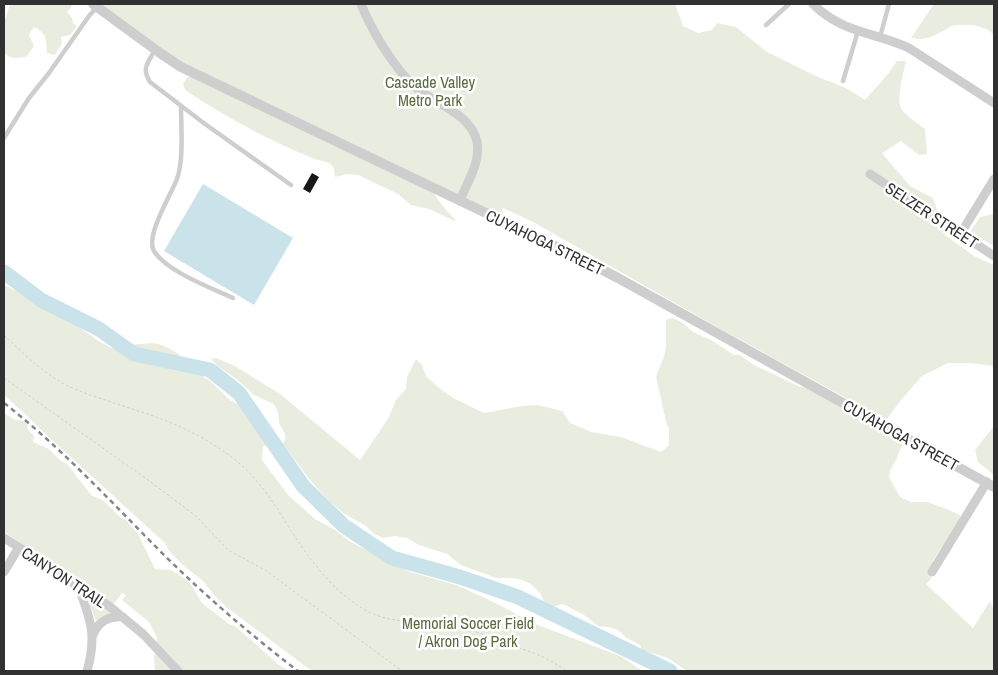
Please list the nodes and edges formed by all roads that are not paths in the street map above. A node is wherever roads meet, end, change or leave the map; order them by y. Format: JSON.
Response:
{"nodes":[{"id":1,"x":361,"y":4,"type":"edge"},
{"id":2,"x":789,"y":4,"type":"edge"},
{"id":3,"x":889,"y":4,"type":"edge"},
{"id":4,"x":95,"y":5,"type":"edge"},
{"id":5,"x":816,"y":5,"type":"edge"},
{"id":6,"x":766,"y":25,"type":"dead end"},
{"id":7,"x":858,"y":31,"type":"junction"},
{"id":8,"x":880,"y":37,"type":"junction"},
{"id":9,"x":155,"y":50,"type":"junction"},
{"id":10,"x":843,"y":81,"type":"dead end"},
{"id":11,"x":994,"y":103,"type":"edge"},
{"id":12,"x":181,"y":106,"type":"junction"},
{"id":13,"x":4,"y":138,"type":"edge"},
{"id":14,"x":870,"y":174,"type":"dead end"},
{"id":15,"x":994,"y":179,"type":"edge"},
{"id":16,"x":291,"y":185,"type":"dead end"},
{"id":17,"x":460,"y":200,"type":"junction"},
{"id":18,"x":961,"y":233,"type":"junction"},
{"id":19,"x":994,"y":256,"type":"edge"},
{"id":20,"x":233,"y":298,"type":"dead end"},
{"id":21,"x":991,"y":484,"type":"edge"},
{"id":22,"x":4,"y":538,"type":"edge"},
{"id":23,"x":19,"y":547,"type":"junction"},
{"id":24,"x":4,"y":572,"type":"edge"},
{"id":25,"x":932,"y":572,"type":"dead end"},
{"id":26,"x":79,"y":588,"type":"junction"},
{"id":27,"x":123,"y":617,"type":"junction"},
{"id":28,"x":93,"y":636,"type":"junction"},
{"id":29,"x":87,"y":671,"type":"edge"},
{"id":30,"x":178,"y":671,"type":"edge"}],
"edges":[{"from":1,"to":17,"type":"street"},
{"from":2,"to":6,"type":"lane"},
{"from":3,"to":8,"type":"lane"},
{"from":4,"to":9,"type":"street","name":"CUYAHOGA STREET"},
{"from":4,"to":13,"type":"lane"},
{"from":5,"to":7,"type":"street"},
{"from":7,"to":8,"type":"street"},
{"from":7,"to":10,"type":"lane"},
{"from":8,"to":11,"type":"street"},
{"from":9,"to":12,"type":"lane"},
{"from":9,"to":17,"type":"street","name":"CUYAHOGA STREET"},
{"from":12,"to":16,"type":"lane"},
{"from":12,"to":20,"type":"lane"},
{"from":14,"to":18,"type":"street","name":"SELZER STREET"},
{"from":15,"to":18,"type":"street"},
{"from":17,"to":21,"type":"street","name":"CUYAHOGA STREET"},
{"from":18,"to":19,"type":"street","name":"SELZER STREET"},
{"from":21,"to":25,"type":"street"},
{"from":22,"to":23,"type":"street","name":"CANYON TRAIL"},
{"from":23,"to":24,"type":"street"},
{"from":23,"to":26,"type":"street","name":"CANYON TRAIL"},
{"from":26,"to":27,"type":"street","name":"CANYON TRAIL"},
{"from":26,"to":28,"type":"street"},
{"from":27,"to":28,"type":"street","name":"CANYON TRAIL"},
{"from":27,"to":30,"type":"street","name":"CANYON TRAIL"},
{"from":28,"to":29,"type":"street"}]}
